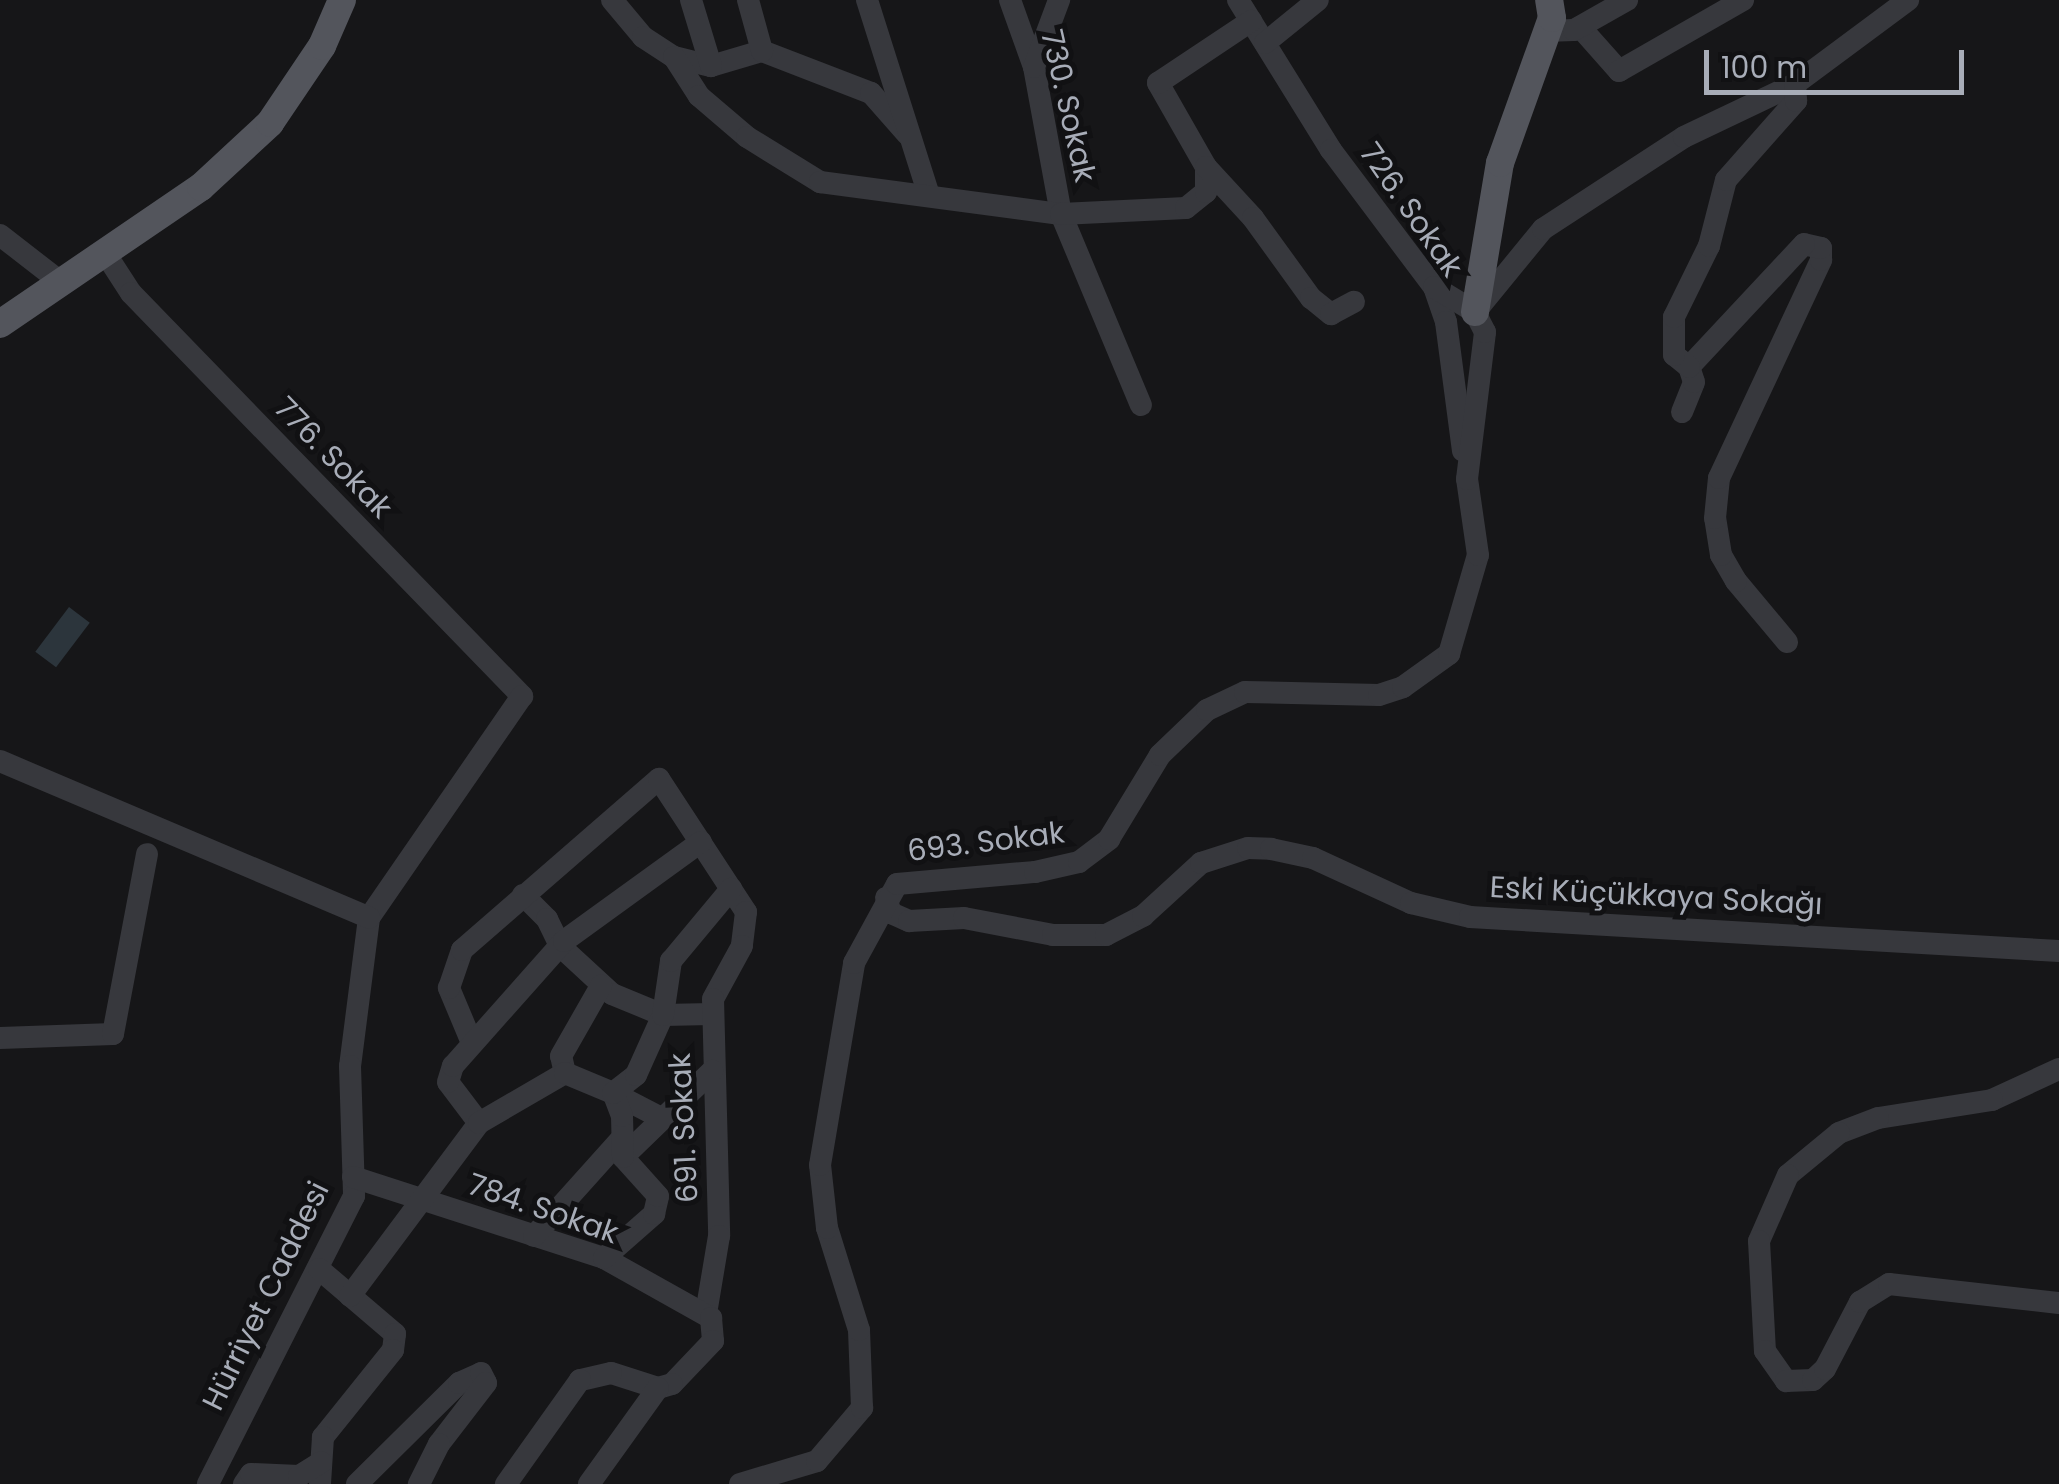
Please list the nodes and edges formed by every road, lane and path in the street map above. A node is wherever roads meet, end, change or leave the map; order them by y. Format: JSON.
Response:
{"nodes":[{"id":1,"x":342,"y":0,"type":"edge"},
{"id":2,"x":612,"y":0,"type":"edge"},
{"id":3,"x":690,"y":0,"type":"edge"},
{"id":4,"x":748,"y":0,"type":"edge"},
{"id":5,"x":866,"y":0,"type":"edge"},
{"id":6,"x":1010,"y":0,"type":"edge"},
{"id":7,"x":1059,"y":0,"type":"edge"},
{"id":8,"x":1238,"y":0,"type":"edge"},
{"id":9,"x":1318,"y":0,"type":"edge"},
{"id":10,"x":1550,"y":0,"type":"edge"},
{"id":11,"x":1627,"y":0,"type":"edge"},
{"id":12,"x":1743,"y":0,"type":"edge"},
{"id":13,"x":1908,"y":0,"type":"edge"},
{"id":14,"x":1251,"y":21,"type":"junction"},
{"id":15,"x":1580,"y":26,"type":"junction"},
{"id":16,"x":1545,"y":31,"type":"junction"},
{"id":17,"x":1265,"y":43,"type":"junction"},
{"id":18,"x":762,"y":51,"type":"junction"},
{"id":19,"x":674,"y":57,"type":"junction"},
{"id":20,"x":711,"y":66,"type":"junction"},
{"id":21,"x":1034,"y":67,"type":"junction"},
{"id":22,"x":1796,"y":84,"type":"junction"},
{"id":23,"x":907,"y":134,"type":"junction"},
{"id":24,"x":1206,"y":167,"type":"junction"},
{"id":25,"x":930,"y":195,"type":"junction"},
{"id":26,"x":1062,"y":214,"type":"junction"},
{"id":27,"x":0,"y":234,"type":"edge"},
{"id":28,"x":107,"y":256,"type":"junction"},
{"id":29,"x":58,"y":280,"type":"junction"},
{"id":30,"x":1434,"y":288,"type":"junction"},
{"id":31,"x":1354,"y":302,"type":"dead end"},
{"id":32,"x":1475,"y":312,"type":"junction"},
{"id":33,"x":0,"y":324,"type":"edge"},
{"id":34,"x":1689,"y":367,"type":"junction"},
{"id":35,"x":1141,"y":405,"type":"dead end"},
{"id":36,"x":1682,"y":412,"type":"dead end"},
{"id":37,"x":1467,"y":479,"type":"junction"},
{"id":38,"x":1787,"y":642,"type":"dead end"},
{"id":39,"x":522,"y":696,"type":"joint"},
{"id":40,"x":0,"y":761,"type":"edge"},
{"id":41,"x":700,"y":842,"type":"junction"},
{"id":42,"x":147,"y":854,"type":"dead end"},
{"id":43,"x":731,"y":889,"type":"junction"},
{"id":44,"x":522,"y":895,"type":"junction"},
{"id":45,"x":886,"y":898,"type":"junction"},
{"id":46,"x":369,"y":918,"type":"junction"},
{"id":47,"x":560,"y":946,"type":"junction"},
{"id":48,"x":2059,"y":950,"type":"edge"},
{"id":49,"x":601,"y":986,"type":"junction"},
{"id":50,"x":712,"y":1014,"type":"junction"},
{"id":51,"x":663,"y":1015,"type":"junction"},
{"id":52,"x":0,"y":1038,"type":"edge"},
{"id":53,"x":472,"y":1043,"type":"junction"},
{"id":54,"x":2059,"y":1069,"type":"edge"},
{"id":55,"x":565,"y":1072,"type":"junction"},
{"id":56,"x":712,"y":1072,"type":"junction"},
{"id":57,"x":613,"y":1093,"type":"junction"},
{"id":58,"x":663,"y":1118,"type":"junction"},
{"id":59,"x":479,"y":1124,"type":"junction"},
{"id":60,"x":621,"y":1148,"type":"junction"},
{"id":61,"x":354,"y":1178,"type":"junction"},
{"id":62,"x":424,"y":1200,"type":"junction"},
{"id":63,"x":534,"y":1236,"type":"junction"},
{"id":64,"x":604,"y":1258,"type":"junction"},
{"id":65,"x":319,"y":1269,"type":"junction"},
{"id":66,"x":350,"y":1296,"type":"junction"},
{"id":67,"x":2059,"y":1303,"type":"edge"},
{"id":68,"x":706,"y":1314,"type":"junction"},
{"id":69,"x":658,"y":1388,"type":"junction"},
{"id":70,"x":321,"y":1473,"type":"edge"},
{"id":71,"x":208,"y":1484,"type":"edge"},
{"id":72,"x":244,"y":1484,"type":"edge"},
{"id":73,"x":357,"y":1484,"type":"edge"},
{"id":74,"x":420,"y":1484,"type":"edge"},
{"id":75,"x":506,"y":1484,"type":"edge"},
{"id":76,"x":590,"y":1484,"type":"edge"},
{"id":77,"x":740,"y":1484,"type":"edge"}],
"edges":[{"from":1,"to":28,"type":"main road"},
{"from":2,"to":19,"type":"street"},
{"from":3,"to":20,"type":"street"},
{"from":4,"to":18,"type":"street"},
{"from":5,"to":23,"type":"street"},
{"from":6,"to":21,"type":"street","name":"730. Sokak"},
{"from":7,"to":21,"type":"street"},
{"from":8,"to":14,"type":"street","name":"726. Sokak"},
{"from":9,"to":17,"type":"street"},
{"from":10,"to":16,"type":"main road"},
{"from":11,"to":15,"type":"street"},
{"from":12,"to":15,"type":"street"},
{"from":13,"to":22,"type":"street"},
{"from":14,"to":17,"type":"street","name":"726. Sokak"},
{"from":14,"to":24,"type":"street"},
{"from":15,"to":16,"type":"street"},
{"from":16,"to":32,"type":"main road"},
{"from":17,"to":30,"type":"street","name":"726. Sokak"},
{"from":18,"to":20,"type":"street"},
{"from":18,"to":23,"type":"street"},
{"from":19,"to":20,"type":"street"},
{"from":19,"to":25,"type":"street","name":"730. Sokak"},
{"from":21,"to":26,"type":"street","name":"730. Sokak"},
{"from":22,"to":32,"type":"street"},
{"from":22,"to":34,"type":"street"},
{"from":23,"to":25,"type":"street"},
{"from":24,"to":26,"type":"street"},
{"from":24,"to":31,"type":"street"},
{"from":25,"to":26,"type":"street","name":"730. Sokak"},
{"from":26,"to":35,"type":"street"},
{"from":27,"to":29,"type":"street"},
{"from":28,"to":29,"type":"main road"},
{"from":28,"to":39,"type":"street","name":"776. Sokak"},
{"from":29,"to":33,"type":"main road"},
{"from":30,"to":32,"type":"street"},
{"from":30,"to":37,"type":"street","name":"726. Sokak"},
{"from":32,"to":37,"type":"street"},
{"from":34,"to":36,"type":"street"},
{"from":34,"to":38,"type":"street"},
{"from":37,"to":45,"type":"street","name":"693. Sokak"},
{"from":39,"to":46,"type":"street","name":"Hürriyet Caddesi"},
{"from":40,"to":46,"type":"street"},
{"from":41,"to":43,"type":"street"},
{"from":41,"to":44,"type":"street"},
{"from":41,"to":47,"type":"street"},
{"from":42,"to":52,"type":"street"},
{"from":43,"to":50,"type":"street","name":"691. Sokak"},
{"from":43,"to":51,"type":"street"},
{"from":44,"to":47,"type":"street"},
{"from":44,"to":53,"type":"street"},
{"from":45,"to":48,"type":"street","name":"Eski Küçükkaya Sokağı"},
{"from":45,"to":77,"type":"street","name":"693. Sokak"},
{"from":46,"to":61,"type":"street","name":"Hürriyet Caddesi"},
{"from":47,"to":49,"type":"street"},
{"from":47,"to":53,"type":"street"},
{"from":49,"to":51,"type":"street"},
{"from":49,"to":55,"type":"street"},
{"from":50,"to":51,"type":"street"},
{"from":50,"to":56,"type":"street","name":"691. Sokak"},
{"from":51,"to":57,"type":"street"},
{"from":53,"to":59,"type":"street"},
{"from":54,"to":67,"type":"street"},
{"from":55,"to":57,"type":"street"},
{"from":55,"to":59,"type":"street"},
{"from":56,"to":58,"type":"street"},
{"from":56,"to":68,"type":"street","name":"691. Sokak"},
{"from":57,"to":58,"type":"street"},
{"from":57,"to":60,"type":"street"},
{"from":58,"to":60,"type":"street"},
{"from":59,"to":62,"type":"street"},
{"from":60,"to":63,"type":"street"},
{"from":60,"to":64,"type":"street"},
{"from":61,"to":62,"type":"street","name":"784. Sokak"},
{"from":61,"to":65,"type":"street","name":"Hürriyet Caddesi"},
{"from":62,"to":63,"type":"street","name":"784. Sokak"},
{"from":62,"to":66,"type":"street"},
{"from":63,"to":64,"type":"street","name":"784. Sokak"},
{"from":64,"to":68,"type":"street","name":"784. Sokak"},
{"from":65,"to":66,"type":"street"},
{"from":65,"to":71,"type":"street","name":"Hürriyet Caddesi"},
{"from":66,"to":70,"type":"street"},
{"from":68,"to":69,"type":"street","name":"691. Sokak"},
{"from":69,"to":75,"type":"street"},
{"from":69,"to":76,"type":"street"},
{"from":70,"to":72,"type":"street"},
{"from":73,"to":74,"type":"street"}]}
